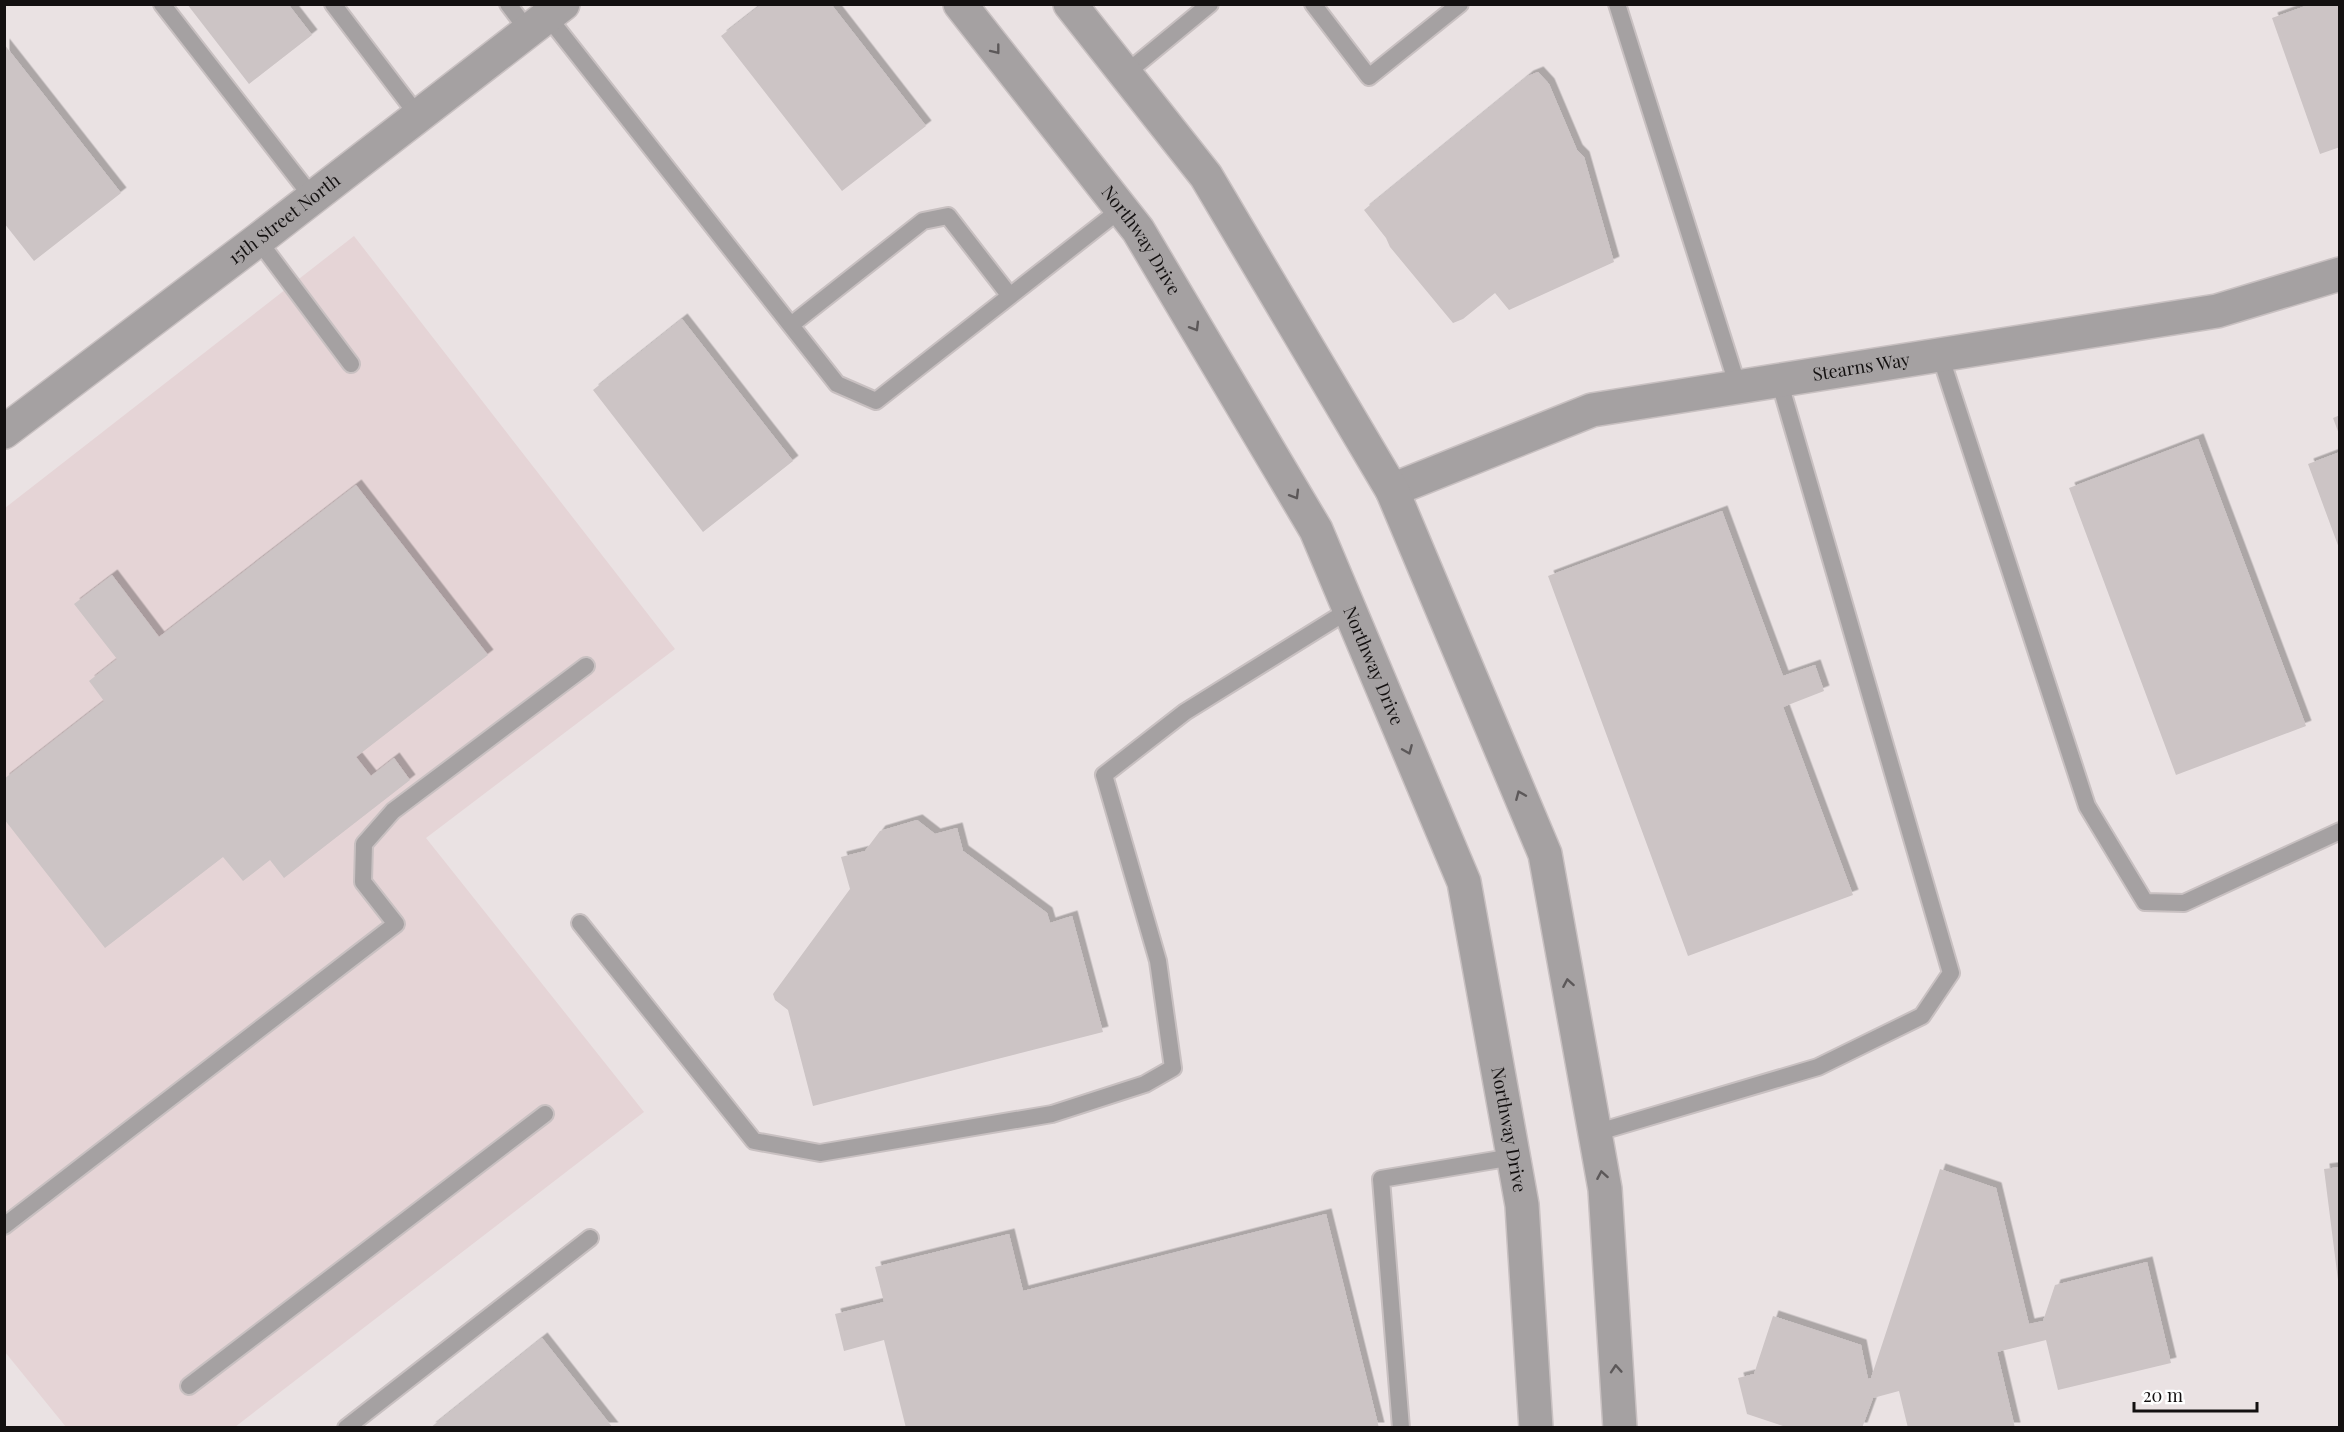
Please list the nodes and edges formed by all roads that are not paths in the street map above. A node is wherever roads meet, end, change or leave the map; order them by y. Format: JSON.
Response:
{"nodes":[{"id":1,"x":162,"y":4,"type":"edge"},
{"id":2,"x":333,"y":4,"type":"edge"},
{"id":3,"x":508,"y":4,"type":"edge"},
{"id":4,"x":960,"y":4,"type":"edge"},
{"id":5,"x":1070,"y":4,"type":"edge"},
{"id":6,"x":1210,"y":4,"type":"edge"},
{"id":7,"x":1313,"y":4,"type":"edge"},
{"id":8,"x":1460,"y":4,"type":"edge"},
{"id":9,"x":1617,"y":4,"type":"edge"},
{"id":10,"x":547,"y":18,"type":"edge"},
{"id":11,"x":1125,"y":74,"type":"junction"},
{"id":12,"x":419,"y":117,"type":"junction"},
{"id":13,"x":313,"y":198,"type":"junction"},
{"id":14,"x":1121,"y":209,"type":"junction"},
{"id":15,"x":258,"y":240,"type":"junction"},
{"id":16,"x":2340,"y":274,"type":"edge"},
{"id":17,"x":1010,"y":296,"type":"junction"},
{"id":18,"x":791,"y":325,"type":"junction"},
{"id":19,"x":1940,"y":355,"type":"junction"},
{"id":20,"x":351,"y":364,"type":"dead end"},
{"id":21,"x":1779,"y":380,"type":"junction"},
{"id":22,"x":1738,"y":387,"type":"junction"},
{"id":23,"x":4,"y":432,"type":"edge"},
{"id":24,"x":1392,"y":490,"type":"junction"},
{"id":25,"x":1349,"y":610,"type":"junction"},
{"id":26,"x":586,"y":666,"type":"dead end"},
{"id":27,"x":2340,"y":831,"type":"edge"},
{"id":28,"x":580,"y":923,"type":"dead end"},
{"id":29,"x":545,"y":1114,"type":"dead end"},
{"id":30,"x":1595,"y":1134,"type":"junction"},
{"id":31,"x":1513,"y":1157,"type":"junction"},
{"id":32,"x":4,"y":1226,"type":"edge"},
{"id":33,"x":591,"y":1238,"type":"dead end"},
{"id":34,"x":189,"y":1386,"type":"dead end"},
{"id":35,"x":346,"y":1428,"type":"edge"},
{"id":36,"x":1401,"y":1428,"type":"edge"},
{"id":37,"x":1536,"y":1428,"type":"edge"},
{"id":38,"x":1620,"y":1428,"type":"edge"}],
"edges":[{"from":1,"to":13,"type":"lane"},
{"from":2,"to":12,"type":"lane"},
{"from":3,"to":10,"type":"lane"},
{"from":4,"to":14,"type":"street","name":"Northway Drive","one_way":true},
{"from":5,"to":11,"type":"street"},
{"from":6,"to":11,"type":"lane"},
{"from":7,"to":8,"type":"lane"},
{"from":9,"to":22,"type":"lane"},
{"from":10,"to":12,"type":"street","name":"15th Street North"},
{"from":10,"to":18,"type":"lane"},
{"from":11,"to":24,"type":"street"},
{"from":12,"to":13,"type":"street","name":"15th Street North"},
{"from":13,"to":15,"type":"street","name":"15th Street North"},
{"from":14,"to":17,"type":"lane"},
{"from":14,"to":25,"type":"street","name":"Northway Drive","one_way":true},
{"from":15,"to":20,"type":"lane"},
{"from":15,"to":23,"type":"street","name":"15th Street North"},
{"from":16,"to":19,"type":"street","name":"Stearns Way"},
{"from":17,"to":18,"type":"lane"},
{"from":17,"to":18,"type":"lane"},
{"from":19,"to":21,"type":"street","name":"Stearns Way"},
{"from":19,"to":27,"type":"lane"},
{"from":21,"to":22,"type":"street","name":"Stearns Way"},
{"from":21,"to":30,"type":"lane"},
{"from":22,"to":24,"type":"street","name":"Stearns Way"},
{"from":30,"to":24,"type":"street","one_way":true},
{"from":25,"to":28,"type":"lane"},
{"from":25,"to":31,"type":"street","name":"Northway Drive","one_way":true},
{"from":26,"to":32,"type":"lane"},
{"from":29,"to":34,"type":"lane"},
{"from":38,"to":30,"type":"street","one_way":true},
{"from":31,"to":36,"type":"lane"},
{"from":31,"to":37,"type":"street","name":"Northway Drive"},
{"from":33,"to":35,"type":"lane"}]}
